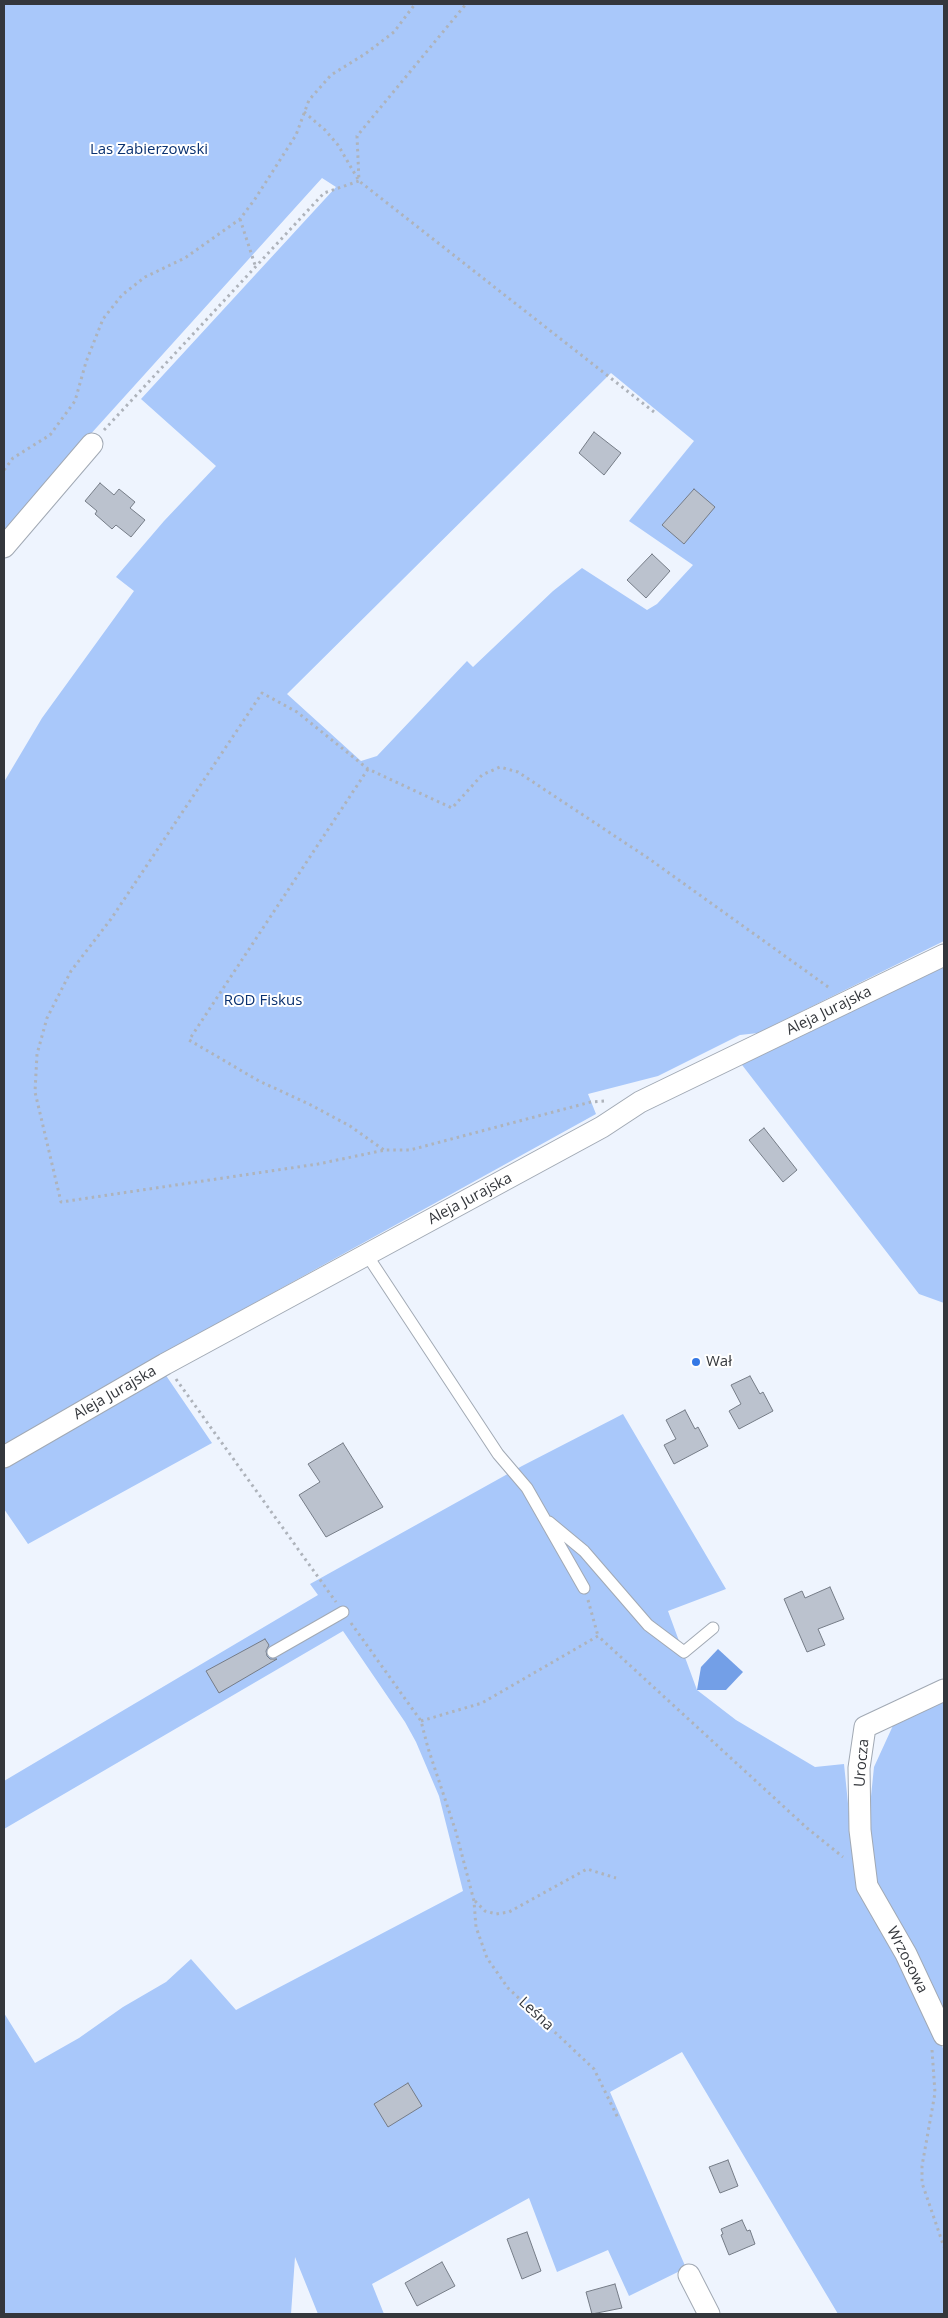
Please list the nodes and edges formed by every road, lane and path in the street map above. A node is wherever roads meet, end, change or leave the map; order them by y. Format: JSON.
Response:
{"nodes":[{"id":1,"x":415,"y":4,"type":"edge"},
{"id":2,"x":466,"y":4,"type":"edge"},
{"id":3,"x":304,"y":112,"type":"junction"},
{"id":4,"x":359,"y":181,"type":"junction"},
{"id":5,"x":240,"y":219,"type":"junction"},
{"id":6,"x":255,"y":266,"type":"junction"},
{"id":7,"x":654,"y":412,"type":"dead end"},
{"id":8,"x":92,"y":444,"type":"joint"},
{"id":9,"x":4,"y":470,"type":"edge"},
{"id":10,"x":4,"y":547,"type":"edge"},
{"id":11,"x":368,"y":769,"type":"junction"},
{"id":12,"x":944,"y":956,"type":"edge"},
{"id":13,"x":848,"y":1002,"type":"junction"},
{"id":14,"x":609,"y":1101,"type":"dead end"},
{"id":15,"x":385,"y":1150,"type":"junction"},
{"id":16,"x":367,"y":1255,"type":"junction"},
{"id":17,"x":4,"y":1457,"type":"edge"},
{"id":18,"x":544,"y":1518,"type":"junction"},
{"id":19,"x":584,"y":1588,"type":"joint"},
{"id":20,"x":343,"y":1612,"type":"dead end"},
{"id":21,"x":714,"y":1628,"type":"dead end"},
{"id":22,"x":598,"y":1636,"type":"junction"},
{"id":23,"x":273,"y":1652,"type":"dead end"},
{"id":24,"x":944,"y":1690,"type":"edge"},
{"id":25,"x":422,"y":1722,"type":"dead end"},
{"id":26,"x":845,"y":1858,"type":"dead end"},
{"id":27,"x":616,"y":1878,"type":"dead end"},
{"id":28,"x":867,"y":1886,"type":"joint"},
{"id":29,"x":938,"y":2042,"type":"edge"},
{"id":30,"x":618,"y":2118,"type":"dead end"},
{"id":31,"x":944,"y":2247,"type":"edge"},
{"id":32,"x":689,"y":2275,"type":"dead end"},
{"id":33,"x":709,"y":2314,"type":"edge"}],
"edges":[{"from":1,"to":3,"type":"path"},
{"from":2,"to":4,"type":"path"},
{"from":3,"to":4,"type":"path"},
{"from":3,"to":5,"type":"path"},
{"from":4,"to":6,"type":"path"},
{"from":4,"to":7,"type":"path"},
{"from":5,"to":6,"type":"path"},
{"from":5,"to":9,"type":"path"},
{"from":6,"to":8,"type":"path"},
{"from":8,"to":10,"type":"street"},
{"from":11,"to":13,"type":"path"},
{"from":11,"to":15,"type":"path"},
{"from":11,"to":15,"type":"path"},
{"from":12,"to":13,"type":"street","name":"Aleja Jurajska"},
{"from":13,"to":16,"type":"street","name":"Aleja Jurajska"},
{"from":14,"to":15,"type":"path"},
{"from":16,"to":17,"type":"street","name":"Aleja Jurajska"},
{"from":16,"to":18,"type":"lane"},
{"from":18,"to":19,"type":"lane"},
{"from":18,"to":21,"type":"lane"},
{"from":19,"to":22,"type":"path"},
{"from":20,"to":23,"type":"lane"},
{"from":22,"to":25,"type":"path"},
{"from":22,"to":26,"type":"path"},
{"from":24,"to":28,"type":"street","name":"Urocza"},
{"from":27,"to":30,"type":"path","name":"Leśna"},
{"from":28,"to":29,"type":"street","name":"Wrzosowa"},
{"from":29,"to":31,"type":"path"},
{"from":32,"to":33,"type":"street"}]}
